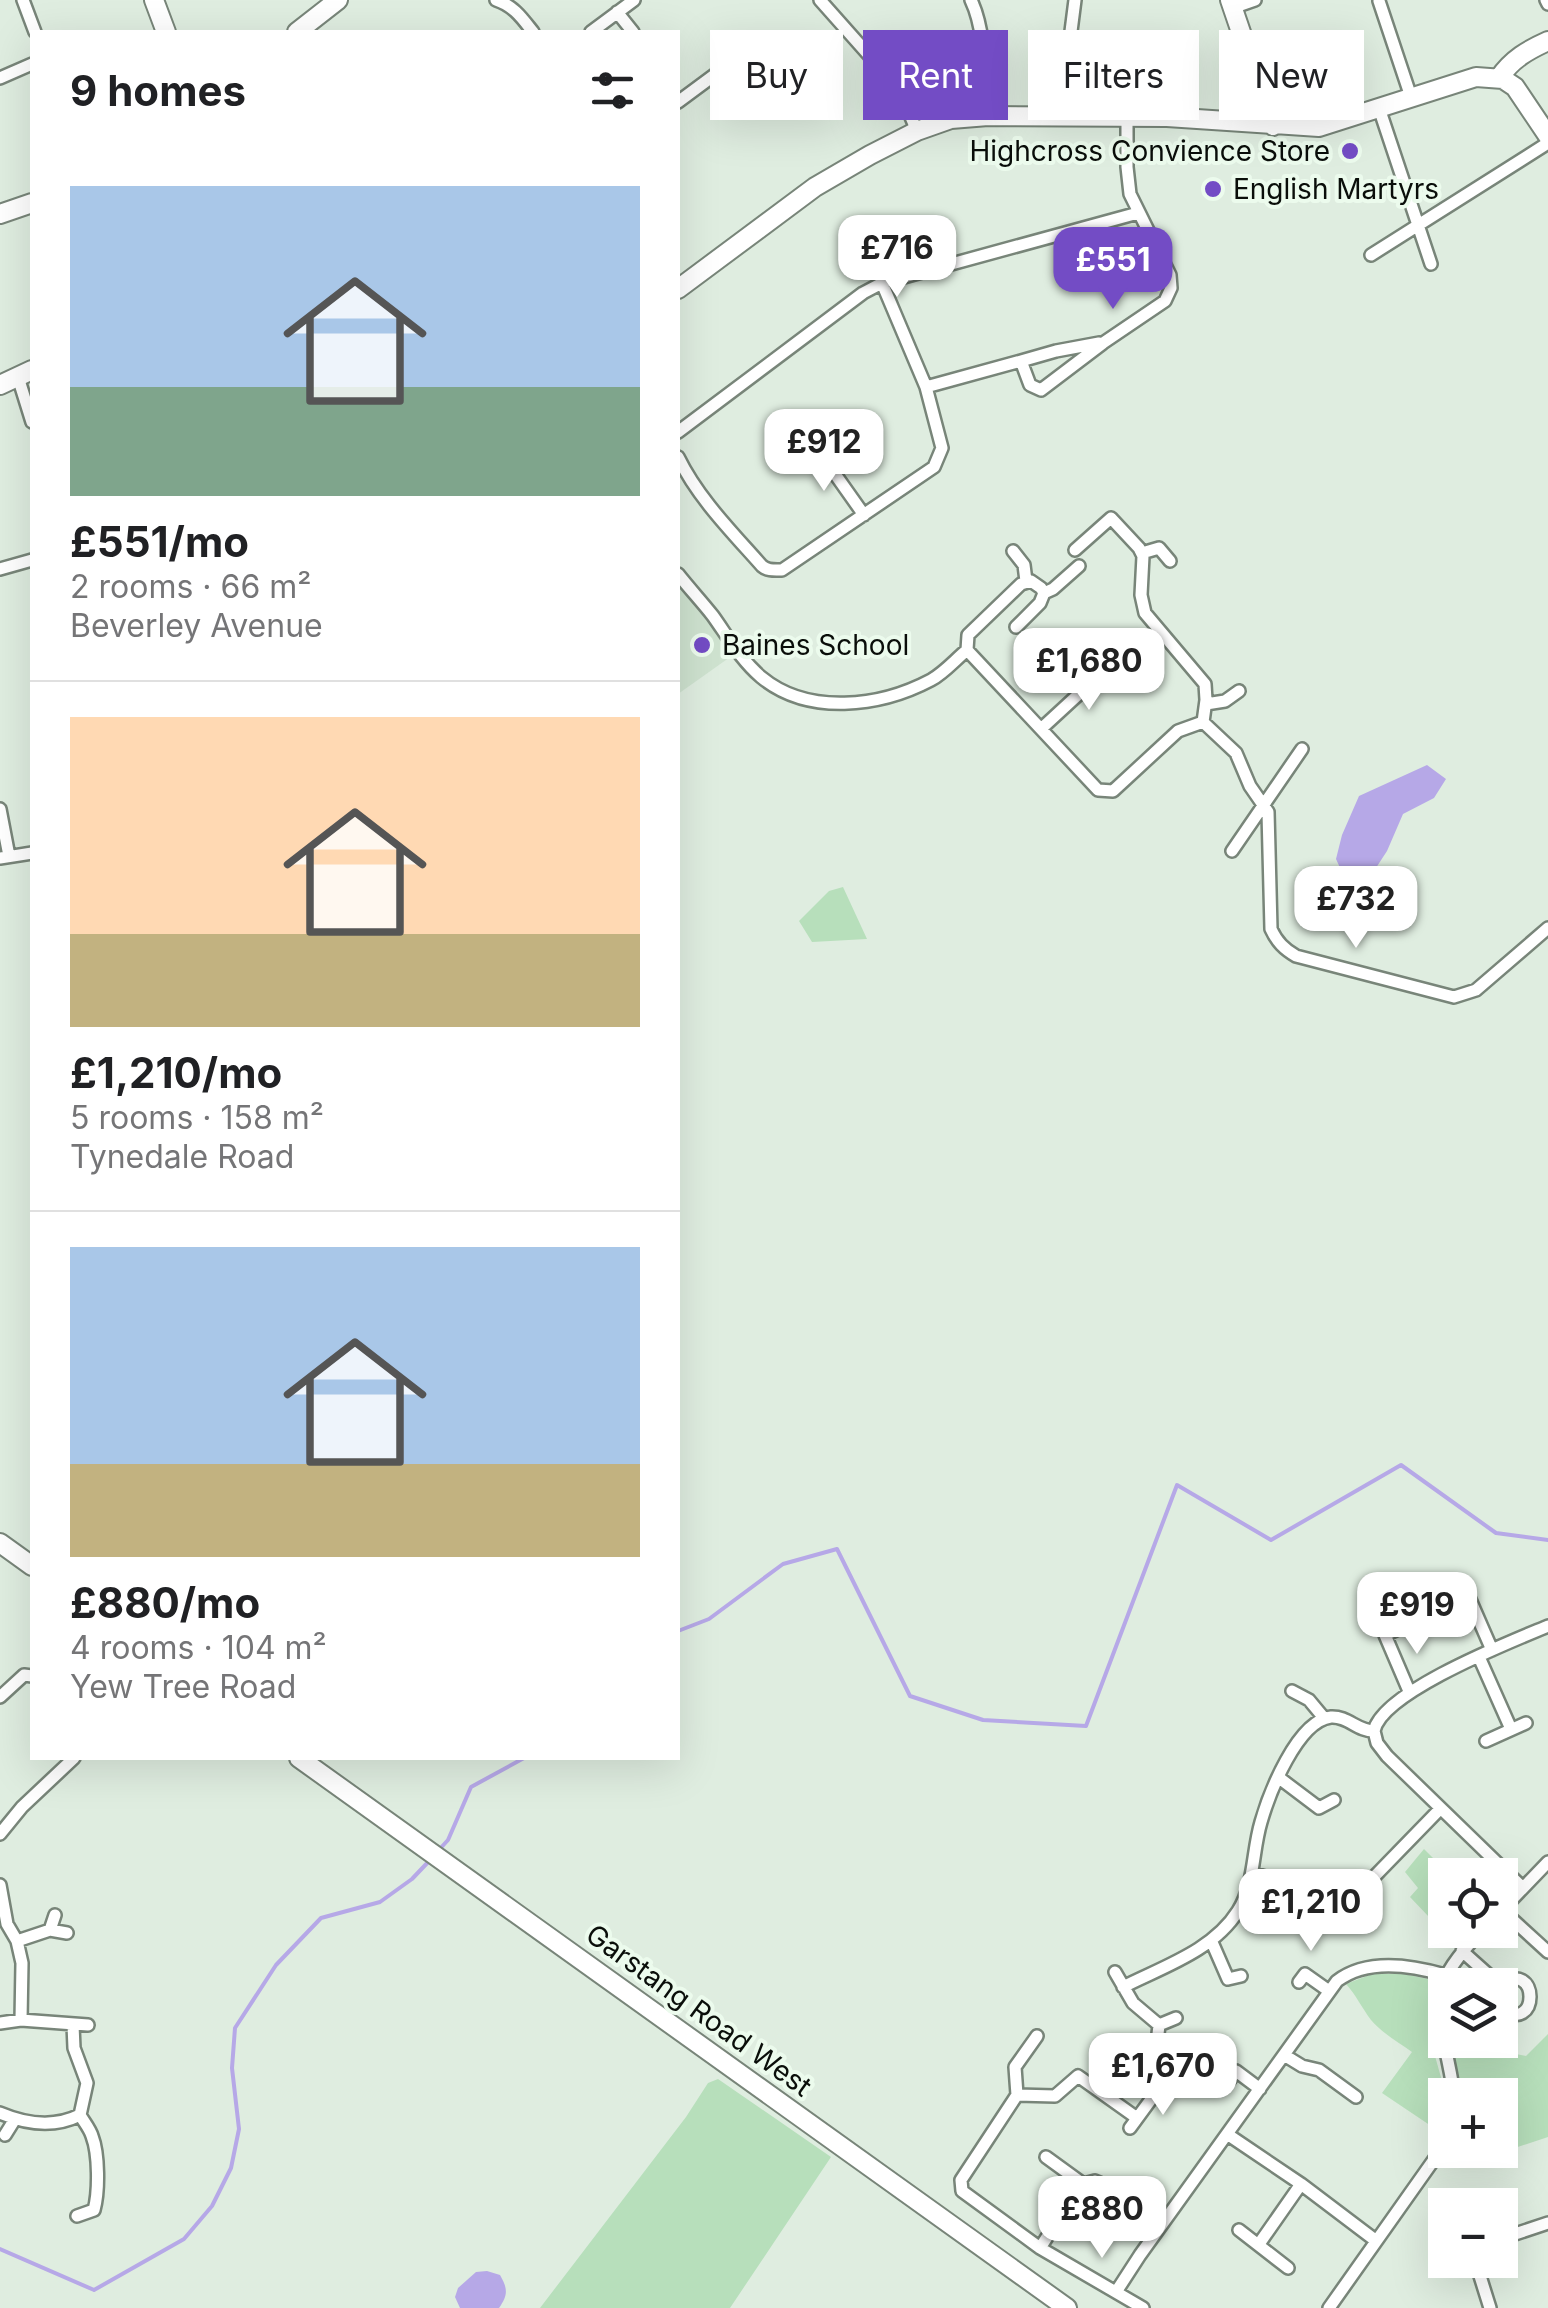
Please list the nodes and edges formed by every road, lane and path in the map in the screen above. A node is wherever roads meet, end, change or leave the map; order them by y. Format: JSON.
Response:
{"nodes":[{"id":1,"x":23,"y":0,"type":"edge"},
{"id":2,"x":154,"y":0,"type":"edge"},
{"id":3,"x":338,"y":0,"type":"edge"},
{"id":4,"x":496,"y":0,"type":"edge"},
{"id":5,"x":634,"y":0,"type":"edge"},
{"id":6,"x":820,"y":0,"type":"edge"},
{"id":7,"x":970,"y":0,"type":"edge"},
{"id":8,"x":1075,"y":0,"type":"edge"},
{"id":9,"x":1255,"y":0,"type":"edge"},
{"id":10,"x":1379,"y":1,"type":"edge"},
{"id":11,"x":1231,"y":4,"type":"edge"},
{"id":12,"x":617,"y":12,"type":"junction"},
{"id":13,"x":34,"y":30,"type":"edge"},
{"id":14,"x":165,"y":30,"type":"edge"},
{"id":15,"x":300,"y":30,"type":"edge"},
{"id":16,"x":532,"y":30,"type":"edge"},
{"id":17,"x":594,"y":30,"type":"edge"},
{"id":18,"x":631,"y":30,"type":"edge"},
{"id":19,"x":979,"y":30,"type":"edge"},
{"id":20,"x":1071,"y":30,"type":"edge"},
{"id":21,"x":1548,"y":41,"type":"edge"},
{"id":22,"x":30,"y":65,"type":"edge"},
{"id":23,"x":710,"y":76,"type":"edge"},
{"id":24,"x":0,"y":78,"type":"edge"},
{"id":25,"x":1499,"y":78,"type":"junction"},
{"id":26,"x":680,"y":95,"type":"edge"},
{"id":27,"x":1411,"y":97,"type":"junction"},
{"id":28,"x":1379,"y":108,"type":"junction"},
{"id":29,"x":1199,"y":119,"type":"edge"},
{"id":30,"x":949,"y":120,"type":"edge"},
{"id":31,"x":1127,"y":120,"type":"edge"},
{"id":32,"x":1273,"y":126,"type":"junction"},
{"id":33,"x":917,"y":131,"type":"junction"},
{"id":34,"x":1548,"y":140,"type":"edge"},
{"id":35,"x":30,"y":204,"type":"edge"},
{"id":36,"x":1138,"y":213,"type":"junction"},
{"id":37,"x":0,"y":214,"type":"edge"},
{"id":38,"x":1417,"y":226,"type":"junction"},
{"id":39,"x":1372,"y":255,"type":"dead end"},
{"id":40,"x":1431,"y":264,"type":"dead end"},
{"id":41,"x":882,"y":283,"type":"junction"},
{"id":42,"x":680,"y":287,"type":"edge"},
{"id":43,"x":1103,"y":343,"type":"junction"},
{"id":44,"x":1021,"y":361,"type":"junction"},
{"id":45,"x":17,"y":377,"type":"edge"},
{"id":46,"x":926,"y":387,"type":"junction"},
{"id":47,"x":30,"y":416,"type":"edge"},
{"id":48,"x":680,"y":430,"type":"edge"},
{"id":49,"x":818,"y":450,"type":"dead end"},
{"id":50,"x":680,"y":460,"type":"edge"},
{"id":51,"x":1122,"y":508,"type":"dead end"},
{"id":52,"x":864,"y":515,"type":"junction"},
{"id":53,"x":1111,"y":518,"type":"junction"},
{"id":54,"x":1075,"y":550,"type":"dead end"},
{"id":55,"x":1013,"y":552,"type":"dead end"},
{"id":56,"x":1142,"y":553,"type":"junction"},
{"id":57,"x":30,"y":561,"type":"edge"},
{"id":58,"x":1170,"y":561,"type":"dead end"},
{"id":59,"x":1079,"y":566,"type":"dead end"},
{"id":60,"x":0,"y":569,"type":"edge"},
{"id":61,"x":680,"y":576,"type":"edge"},
{"id":62,"x":1026,"y":581,"type":"junction"},
{"id":63,"x":1044,"y":593,"type":"junction"},
{"id":64,"x":1016,"y":627,"type":"dead end"},
{"id":65,"x":966,"y":650,"type":"junction"},
{"id":66,"x":1083,"y":691,"type":"dead end"},
{"id":67,"x":1239,"y":691,"type":"dead end"},
{"id":68,"x":895,"y":694,"type":"junction"},
{"id":69,"x":1206,"y":704,"type":"junction"},
{"id":70,"x":902,"y":707,"type":"dead end"},
{"id":71,"x":1203,"y":722,"type":"junction"},
{"id":72,"x":1042,"y":728,"type":"junction"},
{"id":73,"x":1302,"y":749,"type":"dead end"},
{"id":74,"x":1264,"y":804,"type":"junction"},
{"id":75,"x":0,"y":808,"type":"edge"},
{"id":76,"x":1232,"y":851,"type":"dead end"},
{"id":77,"x":30,"y":853,"type":"edge"},
{"id":78,"x":4,"y":857,"type":"edge"},
{"id":79,"x":1548,"y":928,"type":"edge"},
{"id":80,"x":0,"y":1543,"type":"edge"},
{"id":81,"x":30,"y":1565,"type":"edge"},
{"id":82,"x":1436,"y":1611,"type":"dead end"},
{"id":83,"x":1418,"y":1620,"type":"dead end"},
{"id":84,"x":1548,"y":1626,"type":"edge"},
{"id":85,"x":1492,"y":1650,"type":"junction"},
{"id":86,"x":1479,"y":1657,"type":"junction"},
{"id":87,"x":24,"y":1672,"type":"edge"},
{"id":88,"x":1292,"y":1691,"type":"dead end"},
{"id":89,"x":1410,"y":1691,"type":"junction"},
{"id":90,"x":0,"y":1697,"type":"edge"},
{"id":91,"x":1324,"y":1718,"type":"junction"},
{"id":92,"x":1526,"y":1723,"type":"dead end"},
{"id":93,"x":1511,"y":1729,"type":"junction"},
{"id":94,"x":1374,"y":1731,"type":"junction"},
{"id":95,"x":1486,"y":1740,"type":"dead end"},
{"id":96,"x":72,"y":1760,"type":"edge"},
{"id":97,"x":303,"y":1760,"type":"edge"},
{"id":98,"x":1278,"y":1777,"type":"junction"},
{"id":99,"x":1334,"y":1800,"type":"dead end"},
{"id":100,"x":1440,"y":1809,"type":"junction"},
{"id":101,"x":0,"y":1834,"type":"edge"},
{"id":102,"x":1548,"y":1862,"type":"edge"},
{"id":103,"x":1252,"y":1873,"type":"junction"},
{"id":104,"x":0,"y":1886,"type":"edge"},
{"id":105,"x":1524,"y":1888,"type":"junction"},
{"id":106,"x":1294,"y":1892,"type":"dead end"},
{"id":107,"x":1518,"y":1894,"type":"edge"},
{"id":108,"x":1351,"y":1901,"type":"junction"},
{"id":109,"x":1361,"y":1910,"type":"dead end"},
{"id":110,"x":55,"y":1914,"type":"dead end"},
{"id":111,"x":1337,"y":1915,"type":"dead end"},
{"id":112,"x":3,"y":1924,"type":"edge"},
{"id":113,"x":1518,"y":1926,"type":"edge"},
{"id":114,"x":50,"y":1930,"type":"junction"},
{"id":115,"x":67,"y":1933,"type":"dead end"},
{"id":116,"x":1210,"y":1940,"type":"junction"},
{"id":117,"x":17,"y":1941,"type":"junction"},
{"id":118,"x":1465,"y":1948,"type":"edge"},
{"id":119,"x":1462,"y":1951,"type":"junction"},
{"id":120,"x":1548,"y":1952,"type":"edge"},
{"id":121,"x":1450,"y":1968,"type":"edge"},
{"id":122,"x":1481,"y":1968,"type":"edge"},
{"id":123,"x":1115,"y":1972,"type":"dead end"},
{"id":124,"x":1428,"y":1972,"type":"edge"},
{"id":125,"x":1241,"y":1976,"type":"dead end"},
{"id":126,"x":1228,"y":1979,"type":"junction"},
{"id":127,"x":1518,"y":1980,"type":"edge"},
{"id":128,"x":1300,"y":1982,"type":"dead end"},
{"id":129,"x":1123,"y":1987,"type":"junction"},
{"id":130,"x":1220,"y":1991,"type":"dead end"},
{"id":131,"x":1330,"y":1991,"type":"junction"},
{"id":132,"x":1518,"y":2014,"type":"edge"},
{"id":133,"x":1176,"y":2018,"type":"dead end"},
{"id":134,"x":21,"y":2020,"type":"junction"},
{"id":135,"x":0,"y":2023,"type":"edge"},
{"id":136,"x":73,"y":2025,"type":"junction"},
{"id":137,"x":88,"y":2025,"type":"dead end"},
{"id":138,"x":1037,"y":2036,"type":"dead end"},
{"id":139,"x":1284,"y":2055,"type":"junction"},
{"id":140,"x":1229,"y":2081,"type":"dead end"},
{"id":141,"x":1162,"y":2083,"type":"dead end"},
{"id":142,"x":1260,"y":2088,"type":"junction"},
{"id":143,"x":1017,"y":2095,"type":"junction"},
{"id":144,"x":1350,"y":2098,"type":"dead end"},
{"id":145,"x":0,"y":2113,"type":"edge"},
{"id":146,"x":80,"y":2115,"type":"junction"},
{"id":147,"x":15,"y":2119,"type":"junction"},
{"id":148,"x":6,"y":2134,"type":"dead end"},
{"id":149,"x":1227,"y":2134,"type":"junction"},
{"id":150,"x":1046,"y":2157,"type":"dead end"},
{"id":151,"x":1428,"y":2167,"type":"edge"},
{"id":152,"x":1301,"y":2184,"type":"junction"},
{"id":153,"x":1080,"y":2185,"type":"junction"},
{"id":154,"x":1109,"y":2187,"type":"dead end"},
{"id":155,"x":76,"y":2216,"type":"dead end"},
{"id":156,"x":1548,"y":2223,"type":"edge"},
{"id":157,"x":1239,"y":2230,"type":"dead end"},
{"id":158,"x":1518,"y":2233,"type":"edge"},
{"id":159,"x":1375,"y":2240,"type":"junction"},
{"id":160,"x":1259,"y":2244,"type":"junction"},
{"id":161,"x":1040,"y":2248,"type":"junction"},
{"id":162,"x":1288,"y":2268,"type":"dead end"},
{"id":163,"x":1481,"y":2278,"type":"edge"},
{"id":164,"x":1116,"y":2292,"type":"junction"},
{"id":165,"x":1066,"y":2308,"type":"edge"},
{"id":166,"x":1143,"y":2308,"type":"edge"},
{"id":167,"x":1330,"y":2308,"type":"edge"},
{"id":168,"x":1490,"y":2308,"type":"edge"}],
"edges":[{"from":1,"to":13,"type":"street"},
{"from":2,"to":14,"type":"main road"},
{"from":3,"to":15,"type":"main road"},
{"from":4,"to":16,"type":"street"},
{"from":5,"to":12,"type":"street"},
{"from":6,"to":33,"type":"street"},
{"from":7,"to":19,"type":"street"},
{"from":8,"to":20,"type":"street"},
{"from":9,"to":11,"type":"street"},
{"from":10,"to":27,"type":"street"},
{"from":11,"to":32,"type":"main road"},
{"from":12,"to":17,"type":"street"},
{"from":12,"to":18,"type":"street"},
{"from":21,"to":25,"type":"main road"},
{"from":22,"to":24,"type":"street"},
{"from":23,"to":26,"type":"street"},
{"from":25,"to":27,"type":"main road"},
{"from":25,"to":34,"type":"main road"},
{"from":27,"to":28,"type":"main road"},
{"from":28,"to":32,"type":"main road"},
{"from":28,"to":38,"type":"street"},
{"from":29,"to":32,"type":"main road"},
{"from":30,"to":33,"type":"main road"},
{"from":31,"to":36,"type":"street"},
{"from":33,"to":42,"type":"main road"},
{"from":34,"to":38,"type":"street"},
{"from":35,"to":37,"type":"main road"},
{"from":36,"to":41,"type":"street"},
{"from":36,"to":43,"type":"street"},
{"from":38,"to":39,"type":"street"},
{"from":38,"to":40,"type":"street"},
{"from":41,"to":46,"type":"street"},
{"from":41,"to":48,"type":"street"},
{"from":43,"to":44,"type":"street"},
{"from":43,"to":44,"type":"street"},
{"from":44,"to":46,"type":"street"},
{"from":45,"to":47,"type":"street"},
{"from":46,"to":52,"type":"street"},
{"from":49,"to":52,"type":"street"},
{"from":50,"to":52,"type":"street"},
{"from":51,"to":53,"type":"street"},
{"from":53,"to":54,"type":"street"},
{"from":53,"to":56,"type":"street"},
{"from":55,"to":62,"type":"street"},
{"from":56,"to":58,"type":"street"},
{"from":56,"to":69,"type":"street"},
{"from":57,"to":60,"type":"street"},
{"from":59,"to":63,"type":"street"},
{"from":61,"to":68,"type":"street"},
{"from":62,"to":63,"type":"street"},
{"from":62,"to":65,"type":"street"},
{"from":63,"to":64,"type":"street"},
{"from":65,"to":68,"type":"street"},
{"from":65,"to":72,"type":"street"},
{"from":66,"to":72,"type":"street"},
{"from":67,"to":69,"type":"street"},
{"from":68,"to":70,"type":"street"},
{"from":69,"to":71,"type":"street"},
{"from":71,"to":72,"type":"street"},
{"from":71,"to":74,"type":"street"},
{"from":73,"to":74,"type":"street"},
{"from":74,"to":76,"type":"street"},
{"from":74,"to":79,"type":"street"},
{"from":75,"to":78,"type":"street"},
{"from":77,"to":78,"type":"street"},
{"from":80,"to":81,"type":"main road"},
{"from":82,"to":85,"type":"street"},
{"from":83,"to":89,"type":"street"},
{"from":84,"to":85,"type":"street"},
{"from":85,"to":86,"type":"street"},
{"from":86,"to":89,"type":"street"},
{"from":86,"to":93,"type":"street"},
{"from":87,"to":90,"type":"street"},
{"from":88,"to":91,"type":"street"},
{"from":89,"to":94,"type":"street"},
{"from":91,"to":94,"type":"street"},
{"from":91,"to":98,"type":"street"},
{"from":92,"to":93,"type":"street"},
{"from":93,"to":95,"type":"street"},
{"from":94,"to":100,"type":"street"},
{"from":96,"to":101,"type":"street"},
{"from":97,"to":165,"type":"main road","name":"Garstang Road West"},
{"from":98,"to":99,"type":"street"},
{"from":98,"to":103,"type":"street"},
{"from":100,"to":105,"type":"street"},
{"from":100,"to":108,"type":"street"},
{"from":102,"to":105,"type":"street"},
{"from":103,"to":106,"type":"street"},
{"from":103,"to":116,"type":"street"},
{"from":104,"to":112,"type":"street"},
{"from":105,"to":107,"type":"street"},
{"from":108,"to":109,"type":"street"},
{"from":108,"to":111,"type":"street"},
{"from":110,"to":114,"type":"street"},
{"from":112,"to":117,"type":"street"},
{"from":113,"to":120,"type":"street"},
{"from":114,"to":115,"type":"street"},
{"from":114,"to":117,"type":"street"},
{"from":116,"to":126,"type":"street"},
{"from":116,"to":129,"type":"street"},
{"from":117,"to":134,"type":"street"},
{"from":118,"to":119,"type":"street"},
{"from":119,"to":121,"type":"street"},
{"from":119,"to":122,"type":"street"},
{"from":123,"to":129,"type":"street"},
{"from":124,"to":131,"type":"street"},
{"from":125,"to":126,"type":"street"},
{"from":126,"to":130,"type":"street"},
{"from":127,"to":132,"type":"street"},
{"from":128,"to":131,"type":"street"},
{"from":129,"to":133,"type":"street"},
{"from":131,"to":139,"type":"street"},
{"from":134,"to":135,"type":"street"},
{"from":134,"to":136,"type":"street"},
{"from":136,"to":137,"type":"street"},
{"from":136,"to":146,"type":"street"},
{"from":138,"to":143,"type":"street"},
{"from":139,"to":142,"type":"street"},
{"from":139,"to":144,"type":"street"},
{"from":140,"to":142,"type":"street"},
{"from":141,"to":143,"type":"street"},
{"from":142,"to":149,"type":"street"},
{"from":143,"to":161,"type":"street"},
{"from":145,"to":147,"type":"street"},
{"from":146,"to":147,"type":"street"},
{"from":146,"to":155,"type":"street"},
{"from":147,"to":148,"type":"street"},
{"from":149,"to":152,"type":"street"},
{"from":149,"to":164,"type":"street"},
{"from":150,"to":153,"type":"street"},
{"from":151,"to":159,"type":"street"},
{"from":152,"to":159,"type":"street"},
{"from":152,"to":160,"type":"street"},
{"from":153,"to":154,"type":"street"},
{"from":153,"to":161,"type":"street"},
{"from":156,"to":158,"type":"street"},
{"from":157,"to":160,"type":"street"},
{"from":159,"to":167,"type":"street"},
{"from":160,"to":162,"type":"street"},
{"from":161,"to":164,"type":"street"},
{"from":163,"to":168,"type":"street"},
{"from":164,"to":166,"type":"street"}]}
